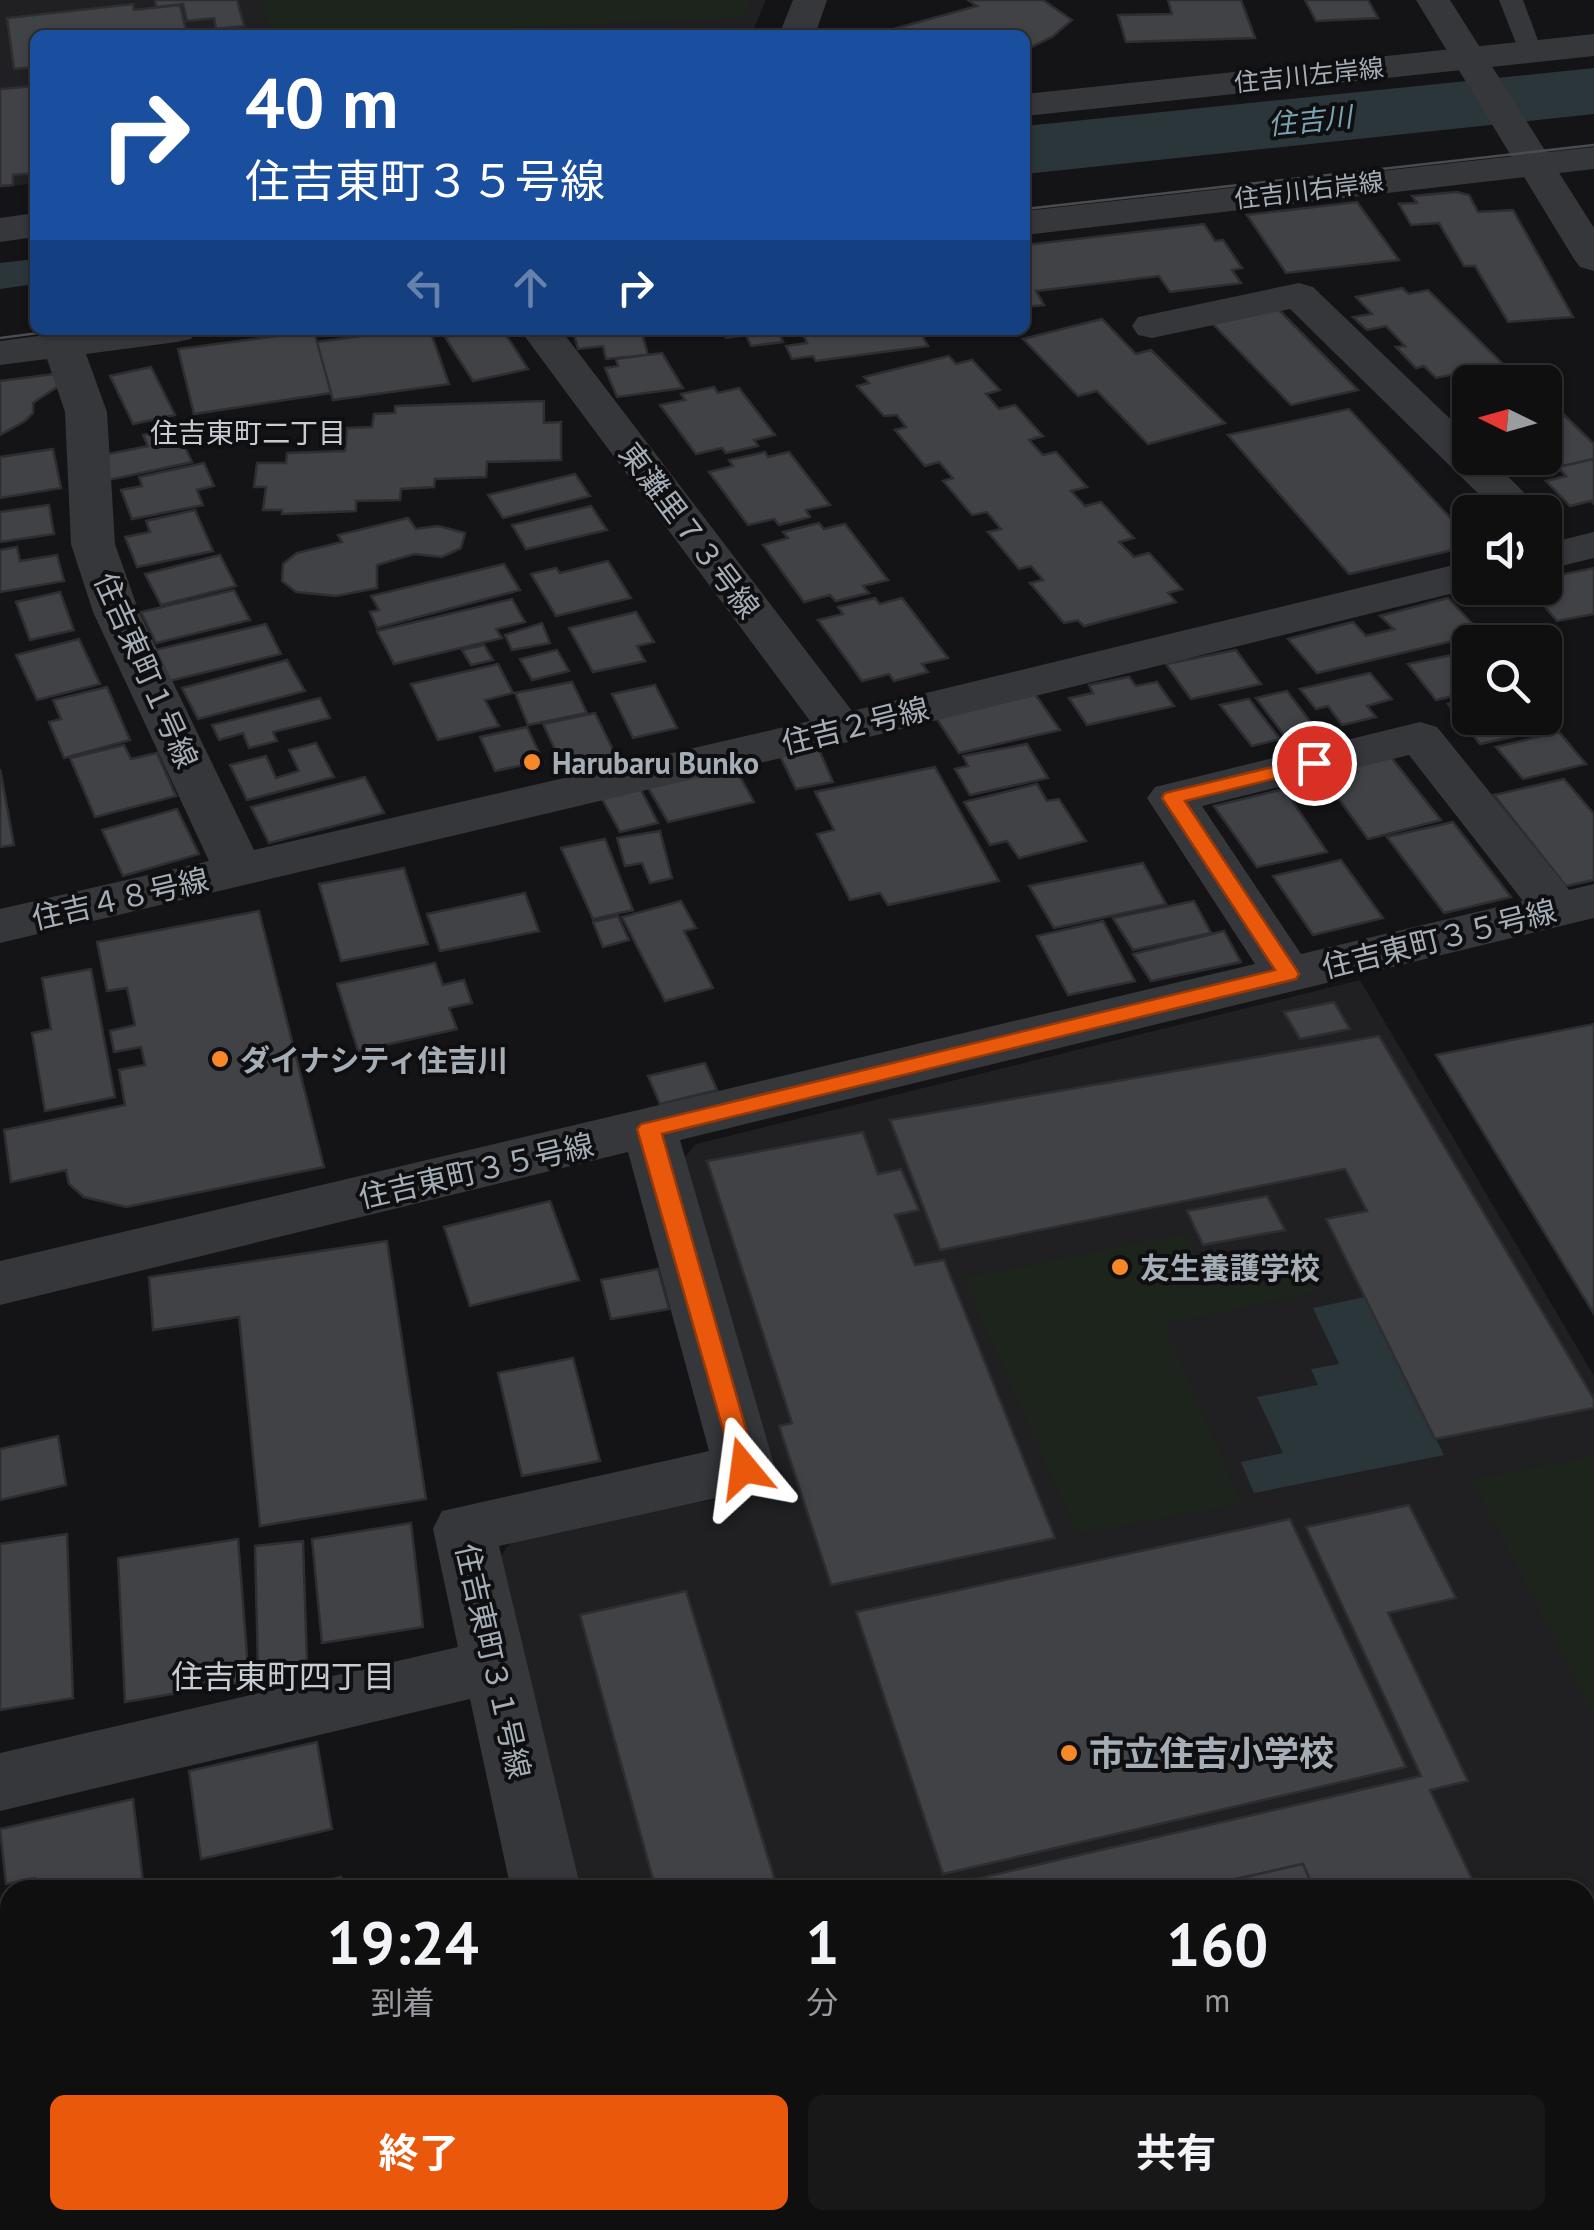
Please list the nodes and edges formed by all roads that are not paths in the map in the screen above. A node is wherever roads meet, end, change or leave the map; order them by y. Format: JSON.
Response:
{"nodes":[{"id":1,"x":810,"y":0,"type":"edge"},
{"id":2,"x":1433,"y":0,"type":"edge"},
{"id":3,"x":1511,"y":0,"type":"edge"},
{"id":4,"x":800,"y":30,"type":"edge"},
{"id":5,"x":1594,"y":45,"type":"edge"},
{"id":6,"x":1530,"y":51,"type":"junction"},
{"id":7,"x":1472,"y":59,"type":"junction"},
{"id":8,"x":1030,"y":105,"type":"edge"},
{"id":9,"x":1525,"y":149,"type":"junction"},
{"id":10,"x":1594,"y":158,"type":"edge"},
{"id":11,"x":1030,"y":222,"type":"edge"},
{"id":12,"x":30,"y":226,"type":"edge"},
{"id":13,"x":0,"y":230,"type":"edge"},
{"id":14,"x":1594,"y":259,"type":"edge"},
{"id":15,"x":1152,"y":326,"type":"dead end"},
{"id":16,"x":139,"y":335,"type":"edge"},
{"id":17,"x":544,"y":335,"type":"edge"},
{"id":18,"x":62,"y":345,"type":"junction"},
{"id":19,"x":0,"y":354,"type":"edge"},
{"id":20,"x":1505,"y":495,"type":"edge"},
{"id":21,"x":1452,"y":579,"type":"edge"},
{"id":22,"x":840,"y":729,"type":"junction"},
{"id":23,"x":240,"y":871,"type":"junction"},
{"id":24,"x":1575,"y":905,"type":"edge"},
{"id":25,"x":0,"y":926,"type":"edge"},
{"id":26,"x":1288,"y":974,"type":"junction"},
{"id":27,"x":649,"y":1129,"type":"junction"},
{"id":28,"x":0,"y":1282,"type":"edge"},
{"id":29,"x":495,"y":1666,"type":"junction"},
{"id":30,"x":0,"y":1782,"type":"edge"},
{"id":31,"x":544,"y":1880,"type":"edge"}],
"edges":[{"from":1,"to":4,"type":"street"},
{"from":2,"to":7,"type":"street"},
{"from":3,"to":6,"type":"lane"},
{"from":5,"to":6,"type":"street","name":"住吉川左岸線"},
{"from":6,"to":7,"type":"street","name":"住吉川左岸線"},
{"from":7,"to":8,"type":"street","name":"住吉川左岸線"},
{"from":7,"to":9,"type":"street"},
{"from":9,"to":10,"type":"street","name":"住吉川右岸線"},
{"from":9,"to":11,"type":"street","name":"住吉川右岸線"},
{"from":9,"to":14,"type":"street"},
{"from":12,"to":13,"type":"street"},
{"from":15,"to":20,"type":"street"},
{"from":16,"to":18,"type":"street"},
{"from":17,"to":22,"type":"street","name":"東灘里７３号線"},
{"from":18,"to":19,"type":"street"},
{"from":18,"to":23,"type":"street","name":"住吉東町１号線"},
{"from":21,"to":22,"type":"street","name":"住吉２号線"},
{"from":22,"to":23,"type":"street","name":"住吉２号線"},
{"from":23,"to":25,"type":"street","name":"住吉４８号線"},
{"from":24,"to":26,"type":"street","name":"住吉東町３５号線"},
{"from":24,"to":26,"type":"street"},
{"from":26,"to":27,"type":"street","name":"住吉東町３５号線"},
{"from":27,"to":28,"type":"street","name":"住吉東町３５号線"},
{"from":27,"to":29,"type":"street","name":"住吉東町３１号線"},
{"from":29,"to":30,"type":"street"},
{"from":29,"to":31,"type":"street","name":"住吉東町３１号線"}]}
